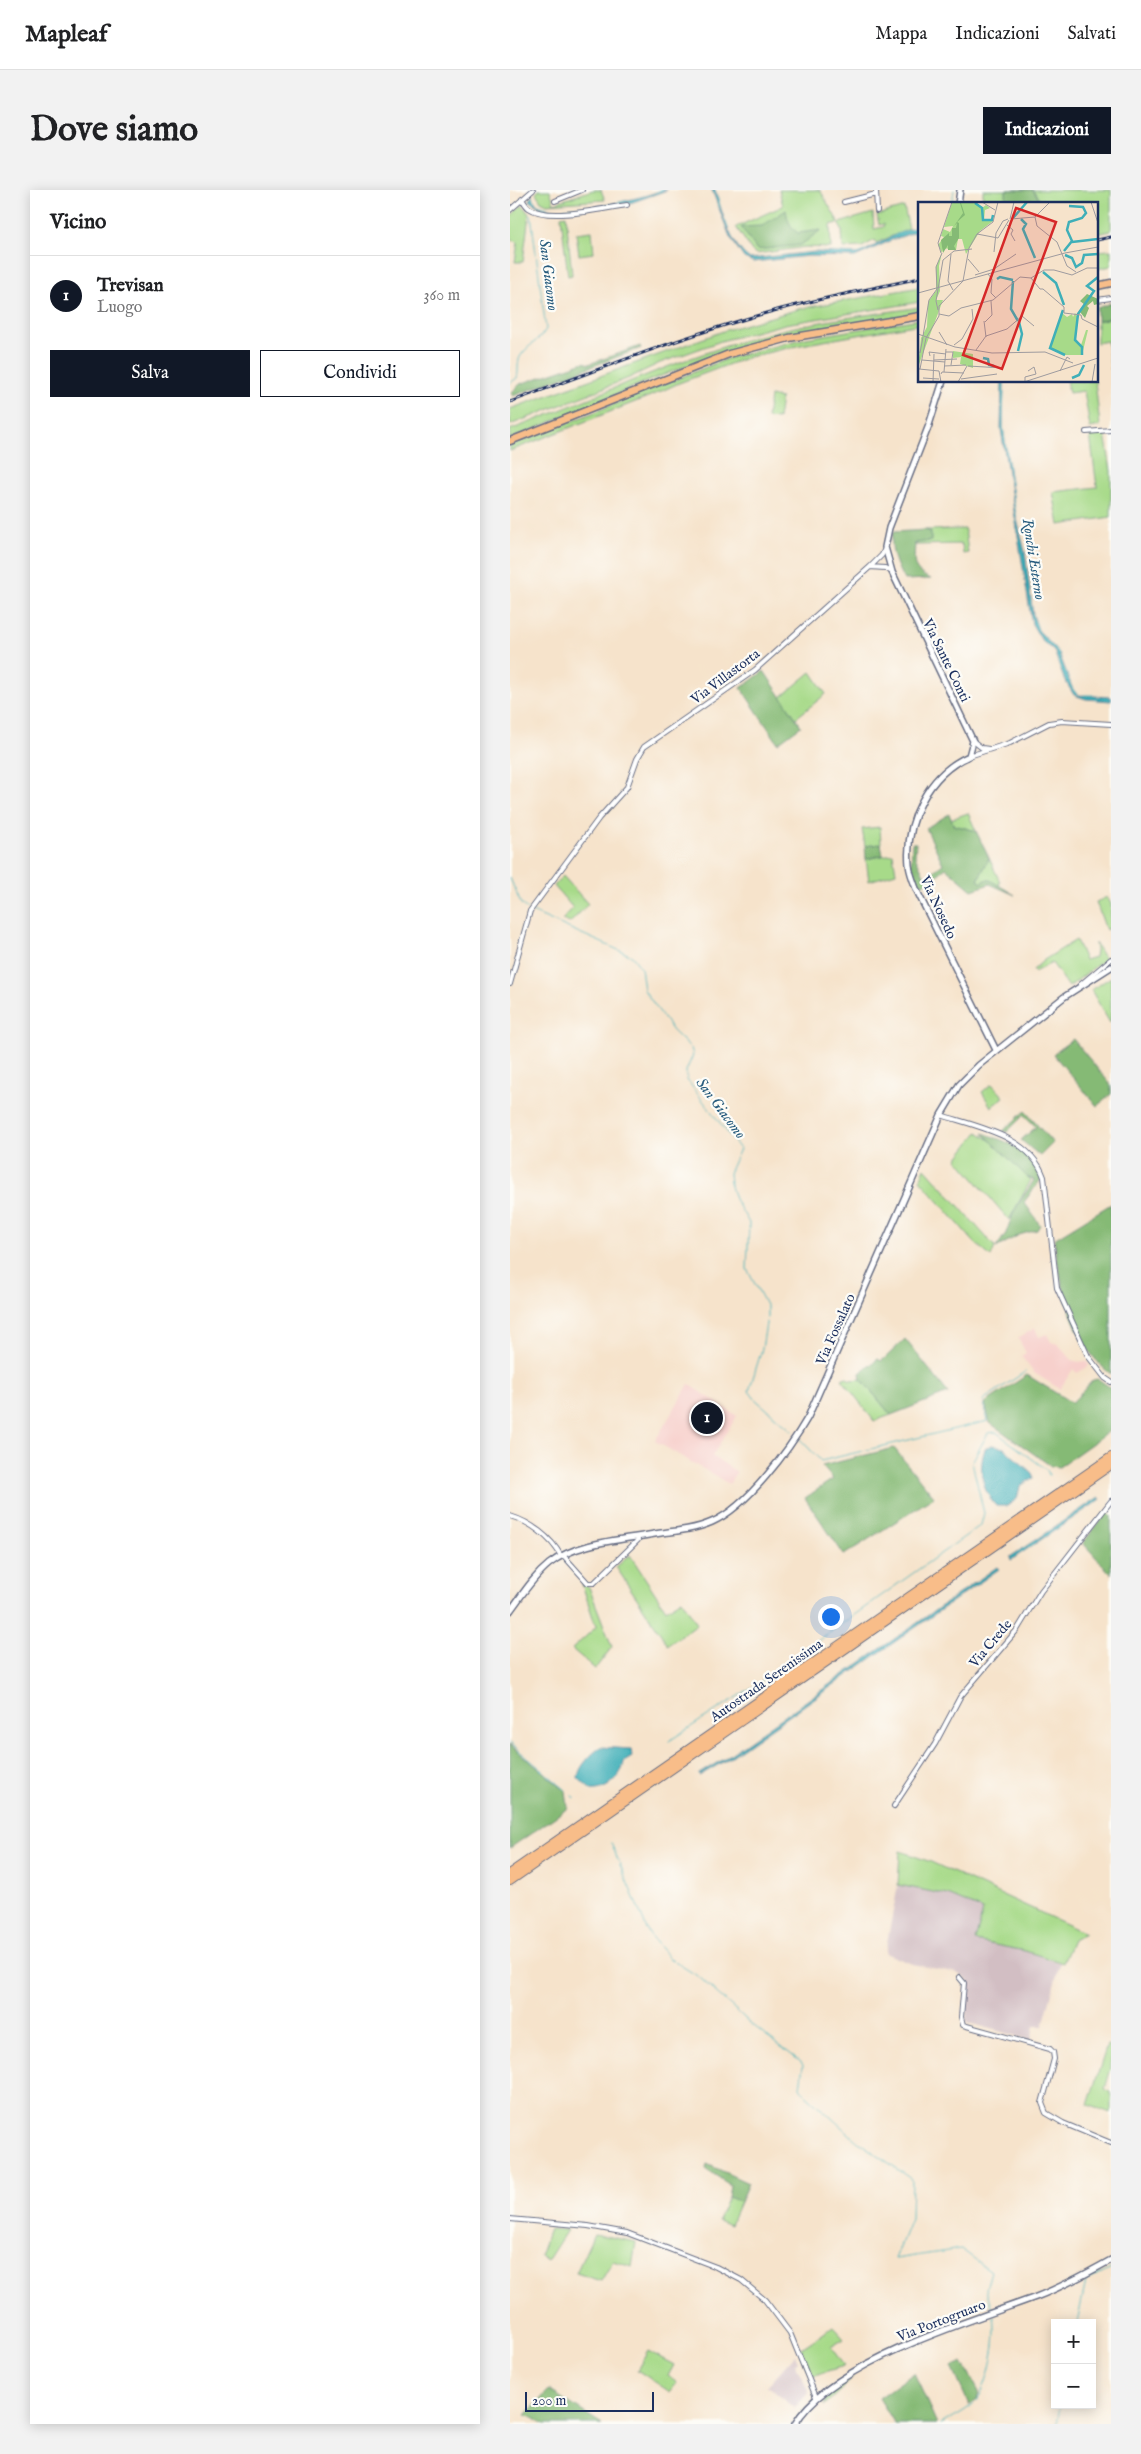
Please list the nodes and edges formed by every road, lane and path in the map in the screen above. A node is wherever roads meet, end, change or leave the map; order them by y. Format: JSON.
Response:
{"nodes":[{"id":1,"x":533,"y":190,"type":"edge"},
{"id":2,"x":582,"y":190,"type":"edge"},
{"id":3,"x":876,"y":192,"type":"edge"},
{"id":4,"x":522,"y":199,"type":"junction"},
{"id":5,"x":555,"y":201,"type":"dead end"},
{"id":6,"x":844,"y":202,"type":"dead end"},
{"id":7,"x":627,"y":206,"type":"dead end"},
{"id":8,"x":510,"y":210,"type":"edge"},
{"id":9,"x":877,"y":212,"type":"dead end"},
{"id":10,"x":1111,"y":283,"type":"edge"},
{"id":11,"x":1098,"y":286,"type":"edge"},
{"id":12,"x":1111,"y":298,"type":"edge"},
{"id":13,"x":1098,"y":300,"type":"edge"},
{"id":14,"x":918,"y":316,"type":"edge"},
{"id":15,"x":943,"y":382,"type":"edge"},
{"id":16,"x":1111,"y":430,"type":"edge"},
{"id":17,"x":1086,"y":432,"type":"dead end"},
{"id":18,"x":510,"y":441,"type":"edge"},
{"id":19,"x":885,"y":547,"type":"junction"},
{"id":20,"x":870,"y":567,"type":"junction"},
{"id":21,"x":892,"y":572,"type":"junction"},
{"id":22,"x":1111,"y":724,"type":"edge"},
{"id":23,"x":973,"y":741,"type":"junction"},
{"id":24,"x":989,"y":749,"type":"junction"},
{"id":25,"x":970,"y":756,"type":"junction"},
{"id":26,"x":1111,"y":959,"type":"edge"},
{"id":27,"x":1111,"y":967,"type":"edge"},
{"id":28,"x":510,"y":984,"type":"edge"},
{"id":29,"x":1079,"y":986,"type":"junction"},
{"id":30,"x":996,"y":1050,"type":"junction"},
{"id":31,"x":941,"y":1116,"type":"junction"},
{"id":32,"x":1111,"y":1382,"type":"edge"},
{"id":33,"x":1111,"y":1457,"type":"edge"},
{"id":34,"x":1111,"y":1465,"type":"edge"},
{"id":35,"x":1111,"y":1501,"type":"edge"},
{"id":36,"x":510,"y":1516,"type":"edge"},
{"id":37,"x":637,"y":1538,"type":"junction"},
{"id":38,"x":562,"y":1556,"type":"junction"},
{"id":39,"x":510,"y":1611,"type":"edge"},
{"id":40,"x":894,"y":1806,"type":"dead end"},
{"id":41,"x":510,"y":1873,"type":"edge"},
{"id":42,"x":510,"y":1881,"type":"edge"},
{"id":43,"x":959,"y":1977,"type":"dead end"},
{"id":44,"x":1111,"y":2144,"type":"edge"},
{"id":45,"x":510,"y":2219,"type":"edge"},
{"id":46,"x":1111,"y":2260,"type":"edge"},
{"id":47,"x":816,"y":2397,"type":"junction"},
{"id":48,"x":795,"y":2424,"type":"edge"}],
"edges":[{"from":1,"to":4,"type":"street"},
{"from":2,"to":5,"type":"street"},
{"from":3,"to":6,"type":"street"},
{"from":3,"to":9,"type":"street"},
{"from":4,"to":7,"type":"street"},
{"from":4,"to":8,"type":"street"},
{"from":10,"to":11,"type":"highway"},
{"from":12,"to":13,"type":"street"},
{"from":14,"to":18,"type":"highway"},
{"from":15,"to":19,"type":"street","name":"Via Villastorta"},
{"from":16,"to":17,"type":"street"},
{"from":19,"to":20,"type":"street","name":"Via Villastorta"},
{"from":19,"to":21,"type":"street","name":"Via Sante Conti"},
{"from":20,"to":21,"type":"street"},
{"from":20,"to":28,"type":"street","name":"Via Villastorta"},
{"from":21,"to":23,"type":"street","name":"Via Sante Conti"},
{"from":22,"to":24,"type":"street","name":"Via Nosedo"},
{"from":23,"to":24,"type":"street"},
{"from":23,"to":25,"type":"street"},
{"from":24,"to":25,"type":"street","name":"Via Nosedo"},
{"from":25,"to":30,"type":"street","name":"Via Nosedo"},
{"from":26,"to":29,"type":"street"},
{"from":27,"to":29,"type":"street","name":"Via Fossalato"},
{"from":29,"to":30,"type":"street","name":"Via Fossalato"},
{"from":30,"to":31,"type":"street","name":"Via Fossalato"},
{"from":31,"to":32,"type":"street"},
{"from":31,"to":37,"type":"street","name":"Via Fossalato"},
{"from":33,"to":41,"type":"highway","name":"Autostrada Serenissima"},
{"from":34,"to":42,"type":"highway","name":"Autostrada Serenissima"},
{"from":35,"to":40,"type":"street","name":"Via Crede"},
{"from":36,"to":38,"type":"street"},
{"from":37,"to":38,"type":"street","name":"Via Fossalato"},
{"from":37,"to":38,"type":"street"},
{"from":38,"to":39,"type":"street","name":"Via Fossalato"},
{"from":43,"to":44,"type":"street"},
{"from":45,"to":47,"type":"street"},
{"from":46,"to":47,"type":"street","name":"Via Portogruaro"},
{"from":47,"to":48,"type":"street","name":"Via Portogruaro"}]}
